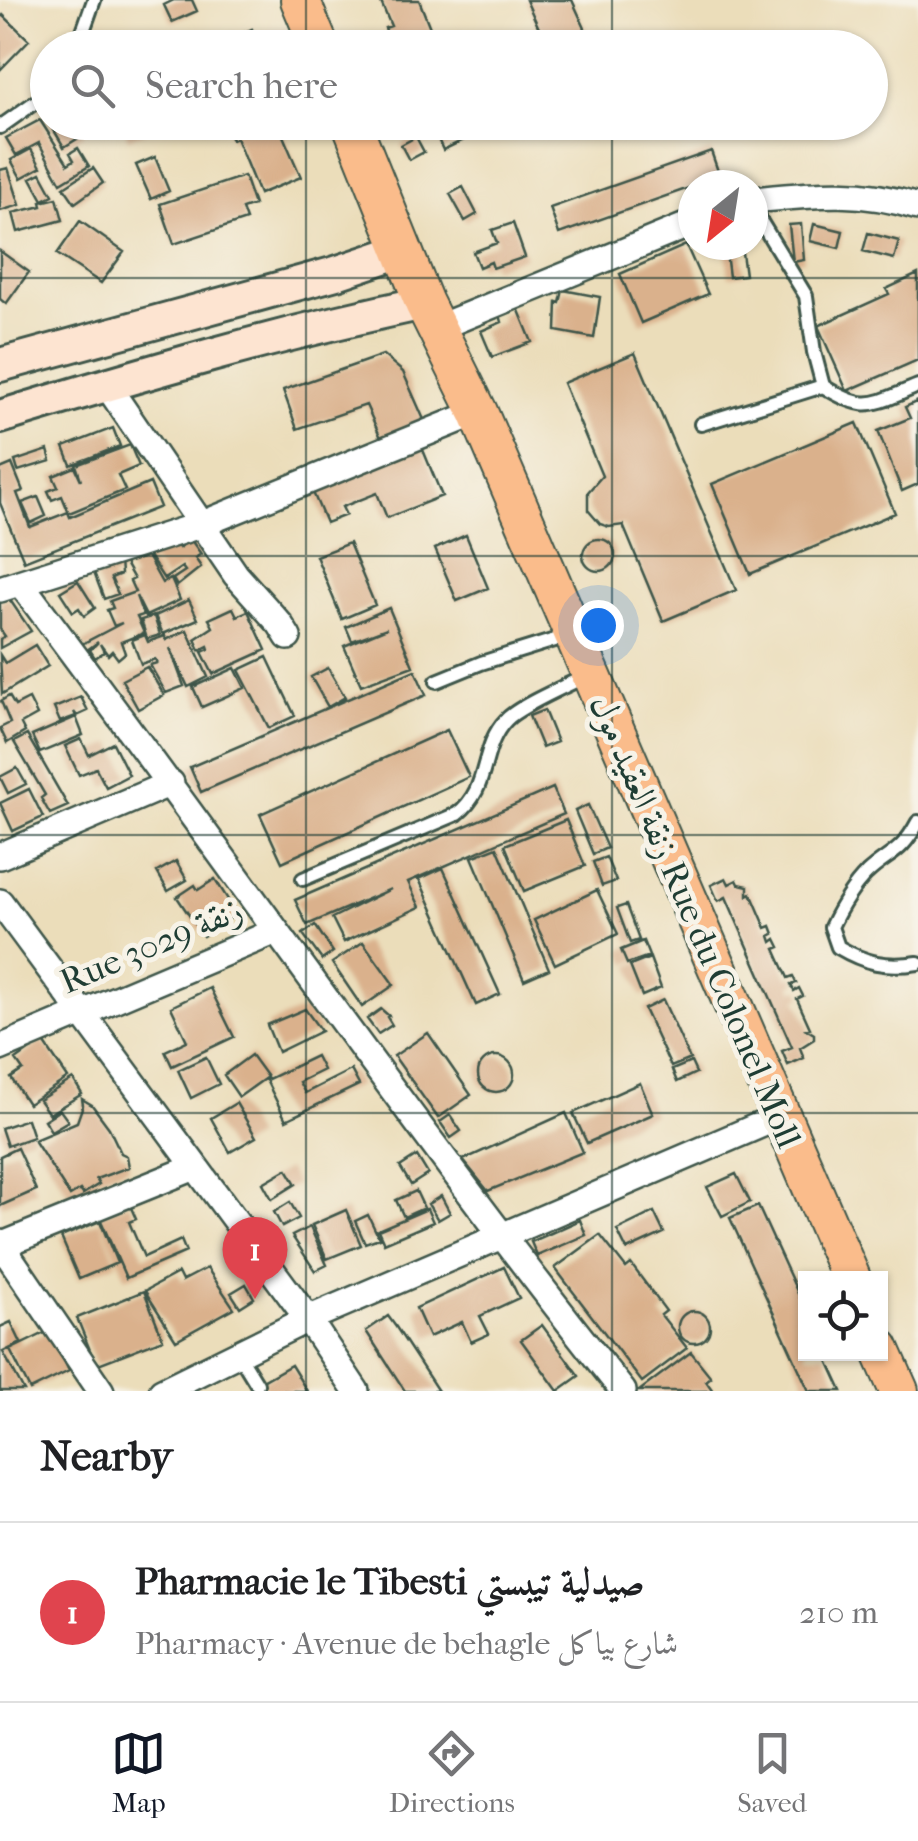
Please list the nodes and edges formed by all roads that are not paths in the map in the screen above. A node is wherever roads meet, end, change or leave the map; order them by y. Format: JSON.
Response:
{"nodes":[{"id":1,"x":94,"y":0,"type":"edge"},
{"id":2,"x":300,"y":0,"type":"edge"},
{"id":3,"x":83,"y":30,"type":"edge"},
{"id":4,"x":312,"y":30,"type":"edge"},
{"id":5,"x":30,"y":106,"type":"edge"},
{"id":6,"x":0,"y":127,"type":"edge"},
{"id":7,"x":358,"y":140,"type":"edge"},
{"id":8,"x":768,"y":198,"type":"edge"},
{"id":9,"x":918,"y":207,"type":"edge"},
{"id":10,"x":678,"y":227,"type":"edge"},
{"id":11,"x":768,"y":234,"type":"edge"},
{"id":12,"x":404,"y":250,"type":"junction"},
{"id":13,"x":431,"y":315,"type":"junction"},
{"id":14,"x":0,"y":365,"type":"edge"},
{"id":15,"x":106,"y":384,"type":"junction"},
{"id":16,"x":823,"y":386,"type":"junction"},
{"id":17,"x":918,"y":386,"type":"edge"},
{"id":18,"x":478,"y":412,"type":"junction"},
{"id":19,"x":0,"y":417,"type":"edge"},
{"id":20,"x":701,"y":424,"type":"dead end"},
{"id":21,"x":200,"y":525,"type":"junction"},
{"id":22,"x":10,"y":587,"type":"edge"},
{"id":23,"x":573,"y":635,"type":"junction"},
{"id":24,"x":288,"y":638,"type":"dead end"},
{"id":25,"x":590,"y":674,"type":"junction"},
{"id":26,"x":437,"y":682,"type":"dead end"},
{"id":27,"x":171,"y":783,"type":"junction"},
{"id":28,"x":918,"y":822,"type":"edge"},
{"id":29,"x":0,"y":856,"type":"edge"},
{"id":30,"x":302,"y":879,"type":"dead end"},
{"id":31,"x":0,"y":902,"type":"edge"},
{"id":32,"x":274,"y":932,"type":"junction"},
{"id":33,"x":918,"y":963,"type":"edge"},
{"id":34,"x":82,"y":1011,"type":"junction"},
{"id":35,"x":0,"y":1048,"type":"edge"},
{"id":36,"x":779,"y":1117,"type":"junction"},
{"id":37,"x":195,"y":1167,"type":"junction"},
{"id":38,"x":498,"y":1235,"type":"junction"},
{"id":39,"x":0,"y":1245,"type":"edge"},
{"id":40,"x":848,"y":1271,"type":"edge"},
{"id":41,"x":308,"y":1319,"type":"junction"},
{"id":42,"x":238,"y":1354,"type":"junction"},
{"id":43,"x":885,"y":1361,"type":"edge"},
{"id":44,"x":257,"y":1384,"type":"dead end"},
{"id":45,"x":101,"y":1391,"type":"edge"},
{"id":46,"x":162,"y":1391,"type":"edge"},
{"id":47,"x":356,"y":1391,"type":"edge"},
{"id":48,"x":623,"y":1391,"type":"edge"},
{"id":49,"x":898,"y":1391,"type":"edge"}],
"edges":[{"from":1,"to":3,"type":"lane"},
{"from":2,"to":4,"type":"main road"},
{"from":5,"to":6,"type":"lane"},
{"from":7,"to":12,"type":"main road","name":"زنقة العقيد مول Rue du Colonel Moll"},
{"from":8,"to":9,"type":"street"},
{"from":10,"to":13,"type":"street"},
{"from":11,"to":16,"type":"lane"},
{"from":12,"to":13,"type":"main road","name":"زنقة العقيد مول Rue du Colonel Moll"},
{"from":12,"to":14,"type":"main road"},
{"from":13,"to":15,"type":"main road"},
{"from":13,"to":18,"type":"main road","name":"زنقة العقيد مول Rue du Colonel Moll"},
{"from":15,"to":19,"type":"main road"},
{"from":15,"to":21,"type":"street"},
{"from":16,"to":17,"type":"lane"},
{"from":16,"to":20,"type":"lane"},
{"from":18,"to":21,"type":"street"},
{"from":18,"to":23,"type":"main road","name":"زنقة العقيد مول Rue du Colonel Moll"},
{"from":21,"to":22,"type":"street"},
{"from":21,"to":24,"type":"street"},
{"from":22,"to":27,"type":"street"},
{"from":23,"to":25,"type":"main road","name":"زنقة العقيد مول Rue du Colonel Moll"},
{"from":23,"to":26,"type":"lane"},
{"from":25,"to":30,"type":"lane"},
{"from":25,"to":36,"type":"main road","name":"زنقة العقيد مول Rue du Colonel Moll"},
{"from":27,"to":29,"type":"street"},
{"from":27,"to":32,"type":"street"},
{"from":28,"to":33,"type":"lane"},
{"from":31,"to":34,"type":"street"},
{"from":32,"to":34,"type":"street","name":"Rue 3029 زنقة"},
{"from":32,"to":38,"type":"street"},
{"from":34,"to":35,"type":"street","name":"Rue 3029 زنقة"},
{"from":34,"to":37,"type":"street"},
{"from":36,"to":38,"type":"street"},
{"from":36,"to":40,"type":"main road","name":"زنقة العقيد مول Rue du Colonel Moll"},
{"from":37,"to":39,"type":"street"},
{"from":37,"to":41,"type":"street"},
{"from":38,"to":41,"type":"street"},
{"from":38,"to":48,"type":"street"},
{"from":39,"to":45,"type":"street"},
{"from":41,"to":42,"type":"street"},
{"from":41,"to":47,"type":"street"},
{"from":42,"to":44,"type":"lane"},
{"from":42,"to":46,"type":"street"},
{"from":43,"to":49,"type":"main road"}]}
